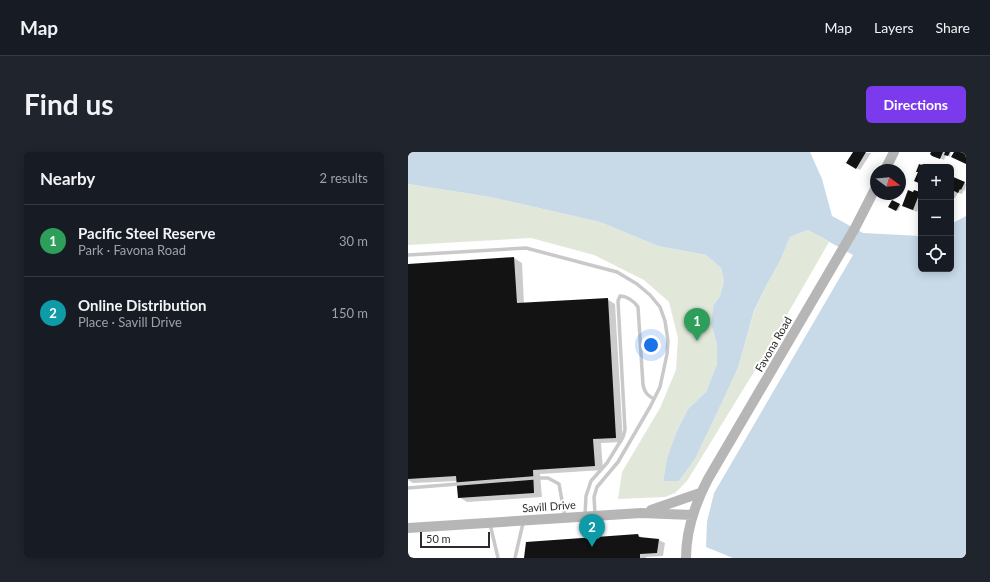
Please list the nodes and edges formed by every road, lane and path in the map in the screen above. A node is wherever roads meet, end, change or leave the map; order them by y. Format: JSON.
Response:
{"nodes":[{"id":1,"x":894,"y":152,"type":"edge"},
{"id":2,"x":888,"y":164,"type":"edge"},
{"id":3,"x":870,"y":199,"type":"edge"},
{"id":4,"x":408,"y":255,"type":"edge"},
{"id":5,"x":654,"y":399,"type":"junction"},
{"id":6,"x":408,"y":488,"type":"edge"},
{"id":7,"x":700,"y":494,"type":"junction"},
{"id":8,"x":641,"y":513,"type":"junction"},
{"id":9,"x":590,"y":515,"type":"junction"},
{"id":10,"x":692,"y":515,"type":"junction"},
{"id":11,"x":565,"y":517,"type":"junction"},
{"id":12,"x":524,"y":520,"type":"junction"},
{"id":13,"x":490,"y":522,"type":"junction"},
{"id":14,"x":408,"y":528,"type":"edge"},
{"id":15,"x":498,"y":558,"type":"edge"},
{"id":16,"x":515,"y":558,"type":"edge"},
{"id":17,"x":686,"y":558,"type":"edge"}],
"edges":[{"from":1,"to":2,"type":"main road"},
{"from":3,"to":7,"type":"main road","name":"Favona Road"},
{"from":4,"to":5,"type":"lane"},
{"from":5,"to":9,"type":"lane"},
{"from":5,"to":9,"type":"lane"},
{"from":6,"to":11,"type":"lane"},
{"from":7,"to":8,"type":"main road"},
{"from":7,"to":10,"type":"main road","name":"Favona Road"},
{"from":8,"to":9,"type":"main road","name":"Savill Drive"},
{"from":8,"to":10,"type":"main road","name":"Savill Drive"},
{"from":9,"to":11,"type":"main road","name":"Savill Drive"},
{"from":10,"to":17,"type":"main road","name":"Favona Road"},
{"from":11,"to":12,"type":"main road","name":"Savill Drive"},
{"from":12,"to":13,"type":"main road","name":"Savill Drive"},
{"from":12,"to":16,"type":"lane"},
{"from":13,"to":14,"type":"main road","name":"Savill Drive"},
{"from":13,"to":15,"type":"lane"}]}
